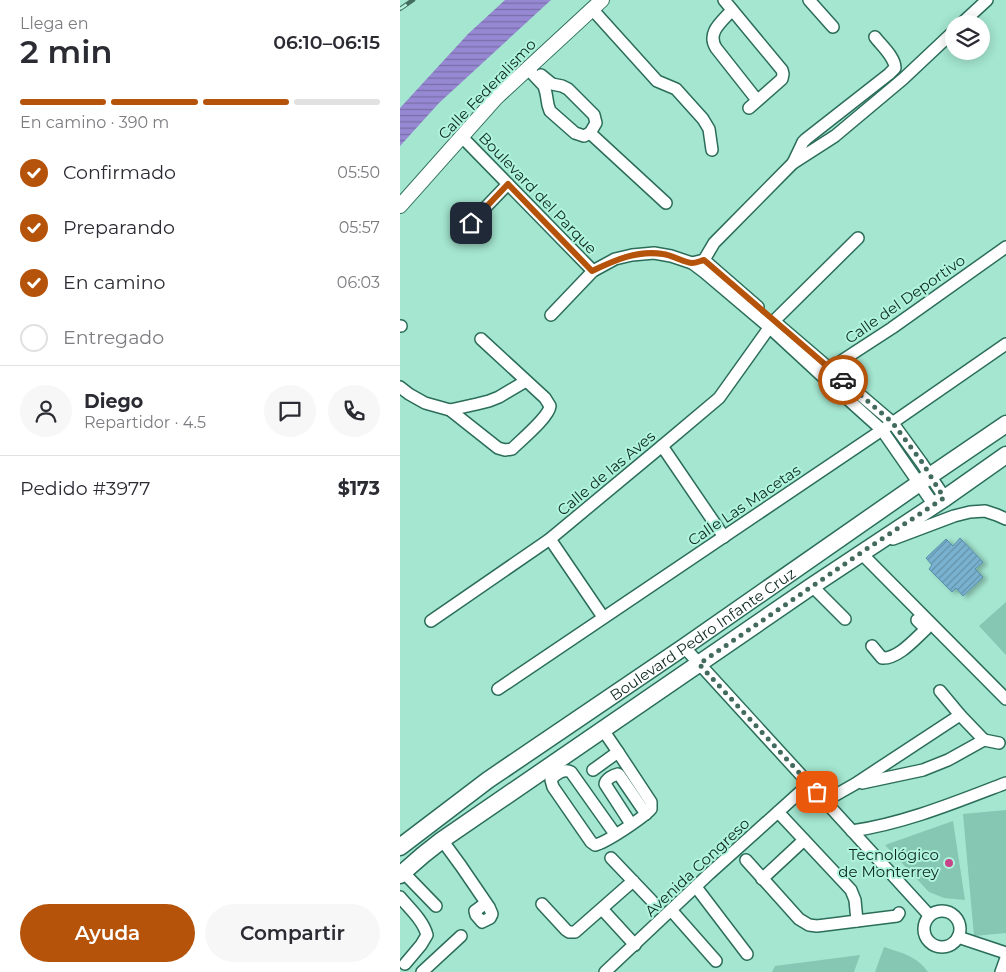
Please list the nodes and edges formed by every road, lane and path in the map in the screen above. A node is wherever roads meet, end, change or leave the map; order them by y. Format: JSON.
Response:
{"nodes":[{"id":1,"x":724,"y":0,"type":"edge"},
{"id":2,"x":809,"y":0,"type":"edge"},
{"id":3,"x":987,"y":0,"type":"edge"},
{"id":4,"x":597,"y":4,"type":"edge"},
{"id":5,"x":732,"y":10,"type":"junction"},
{"id":6,"x":971,"y":15,"type":"edge"},
{"id":7,"x":833,"y":27,"type":"dead end"},
{"id":8,"x":874,"y":37,"type":"dead end"},
{"id":9,"x":945,"y":39,"type":"edge"},
{"id":10,"x":529,"y":66,"type":"junction"},
{"id":11,"x":562,"y":86,"type":"junction"},
{"id":12,"x":546,"y":96,"type":"junction"},
{"id":13,"x":590,"y":133,"type":"junction"},
{"id":14,"x":461,"y":136,"type":"junction"},
{"id":15,"x":712,"y":150,"type":"dead end"},
{"id":16,"x":793,"y":163,"type":"junction"},
{"id":17,"x":508,"y":184,"type":"junction"},
{"id":18,"x":666,"y":203,"type":"dead end"},
{"id":19,"x":400,"y":206,"type":"edge"},
{"id":20,"x":458,"y":236,"type":"dead end"},
{"id":21,"x":858,"y":238,"type":"dead end"},
{"id":22,"x":1006,"y":247,"type":"edge"},
{"id":23,"x":697,"y":263,"type":"junction"},
{"id":24,"x":592,"y":271,"type":"junction"},
{"id":25,"x":551,"y":315,"type":"dead end"},
{"id":26,"x":772,"y":324,"type":"junction"},
{"id":27,"x":481,"y":339,"type":"dead end"},
{"id":28,"x":1006,"y":344,"type":"edge"},
{"id":29,"x":826,"y":373,"type":"junction"},
{"id":30,"x":526,"y":381,"type":"junction"},
{"id":31,"x":400,"y":387,"type":"edge"},
{"id":32,"x":450,"y":410,"type":"junction"},
{"id":33,"x":892,"y":422,"type":"junction"},
{"id":34,"x":1006,"y":424,"type":"edge"},
{"id":35,"x":882,"y":430,"type":"junction"},
{"id":36,"x":662,"y":446,"type":"junction"},
{"id":37,"x":1004,"y":461,"type":"edge"},
{"id":38,"x":924,"y":480,"type":"junction"},
{"id":39,"x":939,"y":502,"type":"junction"},
{"id":40,"x":1006,"y":519,"type":"edge"},
{"id":41,"x":724,"y":536,"type":"junction"},
{"id":42,"x":550,"y":539,"type":"junction"},
{"id":43,"x":861,"y":553,"type":"junction"},
{"id":44,"x":812,"y":586,"type":"junction"},
{"id":45,"x":604,"y":617,"type":"junction"},
{"id":46,"x":845,"y":619,"type":"dead end"},
{"id":47,"x":431,"y":621,"type":"dead end"},
{"id":48,"x":872,"y":646,"type":"dead end"},
{"id":49,"x":684,"y":647,"type":"junction"},
{"id":50,"x":699,"y":664,"type":"junction"},
{"id":51,"x":498,"y":689,"type":"dead end"},
{"id":52,"x":940,"y":691,"type":"dead end"},
{"id":53,"x":1006,"y":699,"type":"edge"},
{"id":54,"x":960,"y":715,"type":"junction"},
{"id":55,"x":603,"y":730,"type":"junction"},
{"id":56,"x":984,"y":740,"type":"junction"},
{"id":57,"x":999,"y":743,"type":"dead end"},
{"id":58,"x":618,"y":752,"type":"junction"},
{"id":59,"x":593,"y":770,"type":"dead end"},
{"id":60,"x":1006,"y":783,"type":"edge"},
{"id":61,"x":809,"y":784,"type":"junction"},
{"id":62,"x":855,"y":784,"type":"junction"},
{"id":63,"x":825,"y":801,"type":"junction"},
{"id":64,"x":778,"y":812,"type":"junction"},
{"id":65,"x":646,"y":814,"type":"junction"},
{"id":66,"x":631,"y":824,"type":"junction"},
{"id":67,"x":852,"y":831,"type":"junction"},
{"id":68,"x":615,"y":834,"type":"junction"},
{"id":69,"x":442,"y":840,"type":"junction"},
{"id":70,"x":804,"y":840,"type":"junction"},
{"id":71,"x":400,"y":847,"type":"edge"},
{"id":72,"x":612,"y":858,"type":"dead end"},
{"id":73,"x":746,"y":860,"type":"dead end"},
{"id":74,"x":402,"y":874,"type":"edge"},
{"id":75,"x":762,"y":879,"type":"junction"},
{"id":76,"x":633,"y":881,"type":"junction"},
{"id":77,"x":696,"y":887,"type":"junction"},
{"id":78,"x":400,"y":897,"type":"edge"},
{"id":79,"x":652,"y":901,"type":"dead end"},
{"id":80,"x":486,"y":902,"type":"dead end"},
{"id":81,"x":542,"y":904,"type":"dead end"},
{"id":82,"x":436,"y":906,"type":"dead end"},
{"id":83,"x":602,"y":909,"type":"junction"},
{"id":84,"x":671,"y":910,"type":"junction"},
{"id":85,"x":899,"y":913,"type":"dead end"},
{"id":86,"x":929,"y":916,"type":"junction"},
{"id":87,"x":857,"y":921,"type":"junction"},
{"id":88,"x":461,"y":936,"type":"dead end"},
{"id":89,"x":958,"y":937,"type":"junction"},
{"id":90,"x":634,"y":945,"type":"junction"},
{"id":91,"x":1006,"y":953,"type":"edge"},
{"id":92,"x":747,"y":954,"type":"dead end"},
{"id":93,"x":1006,"y":958,"type":"edge"},
{"id":94,"x":716,"y":961,"type":"dead end"},
{"id":95,"x":406,"y":965,"type":"edge"},
{"id":96,"x":422,"y":972,"type":"edge"},
{"id":97,"x":606,"y":972,"type":"edge"},
{"id":98,"x":1002,"y":972,"type":"edge"}],
"edges":[{"from":1,"to":5,"type":"street"},
{"from":2,"to":7,"type":"street"},
{"from":3,"to":6,"type":"street"},
{"from":4,"to":10,"type":"main road","name":"Calle Federalismo"},
{"from":4,"to":15,"type":"street"},
{"from":5,"to":5,"type":"street"},
{"from":8,"to":16,"type":"street"},
{"from":9,"to":16,"type":"street"},
{"from":10,"to":11,"type":"street"},
{"from":10,"to":12,"type":"street"},
{"from":10,"to":14,"type":"main road","name":"Calle Federalismo"},
{"from":11,"to":12,"type":"street"},
{"from":11,"to":13,"type":"street"},
{"from":12,"to":13,"type":"street"},
{"from":13,"to":18,"type":"street"},
{"from":14,"to":17,"type":"street","name":"Boulevard del Parque"},
{"from":14,"to":19,"type":"main road","name":"Calle Federalismo"},
{"from":16,"to":23,"type":"street"},
{"from":17,"to":20,"type":"street"},
{"from":17,"to":24,"type":"street","name":"Boulevard del Parque"},
{"from":21,"to":26,"type":"street","name":"Calle de las Aves"},
{"from":22,"to":29,"type":"street","name":"Calle del Deportivo"},
{"from":23,"to":24,"type":"street"},
{"from":23,"to":26,"type":"street"},
{"from":24,"to":25,"type":"street"},
{"from":26,"to":29,"type":"street"},
{"from":26,"to":36,"type":"street","name":"Calle de las Aves"},
{"from":27,"to":30,"type":"street"},
{"from":28,"to":33,"type":"street","name":"Calle Las Macetas"},
{"from":29,"to":33,"type":"street"},
{"from":29,"to":35,"type":"street"},
{"from":30,"to":32,"type":"street"},
{"from":30,"to":32,"type":"street"},
{"from":31,"to":32,"type":"street"},
{"from":33,"to":35,"type":"street","name":"Calle Las Macetas"},
{"from":33,"to":38,"type":"street"},
{"from":34,"to":38,"type":"highway","name":"Boulevard Pedro Infante Cruz"},
{"from":35,"to":38,"type":"street"},
{"from":35,"to":41,"type":"street","name":"Calle Las Macetas"},
{"from":36,"to":41,"type":"street"},
{"from":36,"to":42,"type":"street","name":"Calle de las Aves"},
{"from":37,"to":39,"type":"highway","name":"Boulevard Pedro Infante Cruz"},
{"from":38,"to":39,"type":"street"},
{"from":38,"to":49,"type":"highway","name":"Boulevard Pedro Infante Cruz"},
{"from":39,"to":43,"type":"highway","name":"Boulevard Pedro Infante Cruz"},
{"from":40,"to":43,"type":"street"},
{"from":41,"to":45,"type":"street","name":"Calle Las Macetas"},
{"from":42,"to":45,"type":"street"},
{"from":42,"to":47,"type":"street","name":"Calle de las Aves"},
{"from":43,"to":44,"type":"highway","name":"Boulevard Pedro Infante Cruz"},
{"from":43,"to":48,"type":"street"},
{"from":43,"to":53,"type":"street"},
{"from":44,"to":46,"type":"street"},
{"from":44,"to":50,"type":"highway","name":"Boulevard Pedro Infante Cruz"},
{"from":45,"to":51,"type":"street","name":"Calle Las Macetas"},
{"from":49,"to":50,"type":"street"},
{"from":49,"to":71,"type":"highway","name":"Boulevard Pedro Infante Cruz"},
{"from":50,"to":55,"type":"highway","name":"Boulevard Pedro Infante Cruz"},
{"from":50,"to":61,"type":"street"},
{"from":52,"to":54,"type":"street"},
{"from":54,"to":56,"type":"street"},
{"from":54,"to":62,"type":"street"},
{"from":55,"to":58,"type":"street"},
{"from":55,"to":69,"type":"highway","name":"Boulevard Pedro Infante Cruz"},
{"from":56,"to":57,"type":"street"},
{"from":56,"to":62,"type":"street"},
{"from":58,"to":59,"type":"street"},
{"from":58,"to":65,"type":"street"},
{"from":60,"to":67,"type":"street"},
{"from":61,"to":63,"type":"street"},
{"from":61,"to":64,"type":"street","name":"Avenida Congreso"},
{"from":62,"to":63,"type":"street"},
{"from":63,"to":67,"type":"street"},
{"from":64,"to":70,"type":"street"},
{"from":64,"to":77,"type":"street","name":"Avenida Congreso"},
{"from":65,"to":66,"type":"street"},
{"from":65,"to":66,"type":"street"},
{"from":66,"to":68,"type":"street"},
{"from":67,"to":86,"type":"street"},
{"from":68,"to":68,"type":"street"},
{"from":69,"to":74,"type":"highway","name":"Boulevard Pedro Infante Cruz"},
{"from":69,"to":80,"type":"street"},
{"from":70,"to":75,"type":"street"},
{"from":70,"to":87,"type":"street"},
{"from":72,"to":76,"type":"street"},
{"from":73,"to":75,"type":"street"},
{"from":74,"to":82,"type":"street"},
{"from":75,"to":87,"type":"street"},
{"from":76,"to":79,"type":"street"},
{"from":76,"to":83,"type":"street"},
{"from":77,"to":84,"type":"street","name":"Avenida Congreso"},
{"from":77,"to":92,"type":"street"},
{"from":78,"to":95,"type":"street"},
{"from":81,"to":83,"type":"street"},
{"from":83,"to":90,"type":"street"},
{"from":84,"to":90,"type":"street","name":"Avenida Congreso"},
{"from":84,"to":94,"type":"street"},
{"from":85,"to":87,"type":"street"},
{"from":86,"to":89,"type":"street"},
{"from":86,"to":89,"type":"street"},
{"from":88,"to":96,"type":"street"},
{"from":89,"to":91,"type":"street"},
{"from":90,"to":97,"type":"street","name":"Avenida Congreso"},
{"from":93,"to":98,"type":"street"}]}
